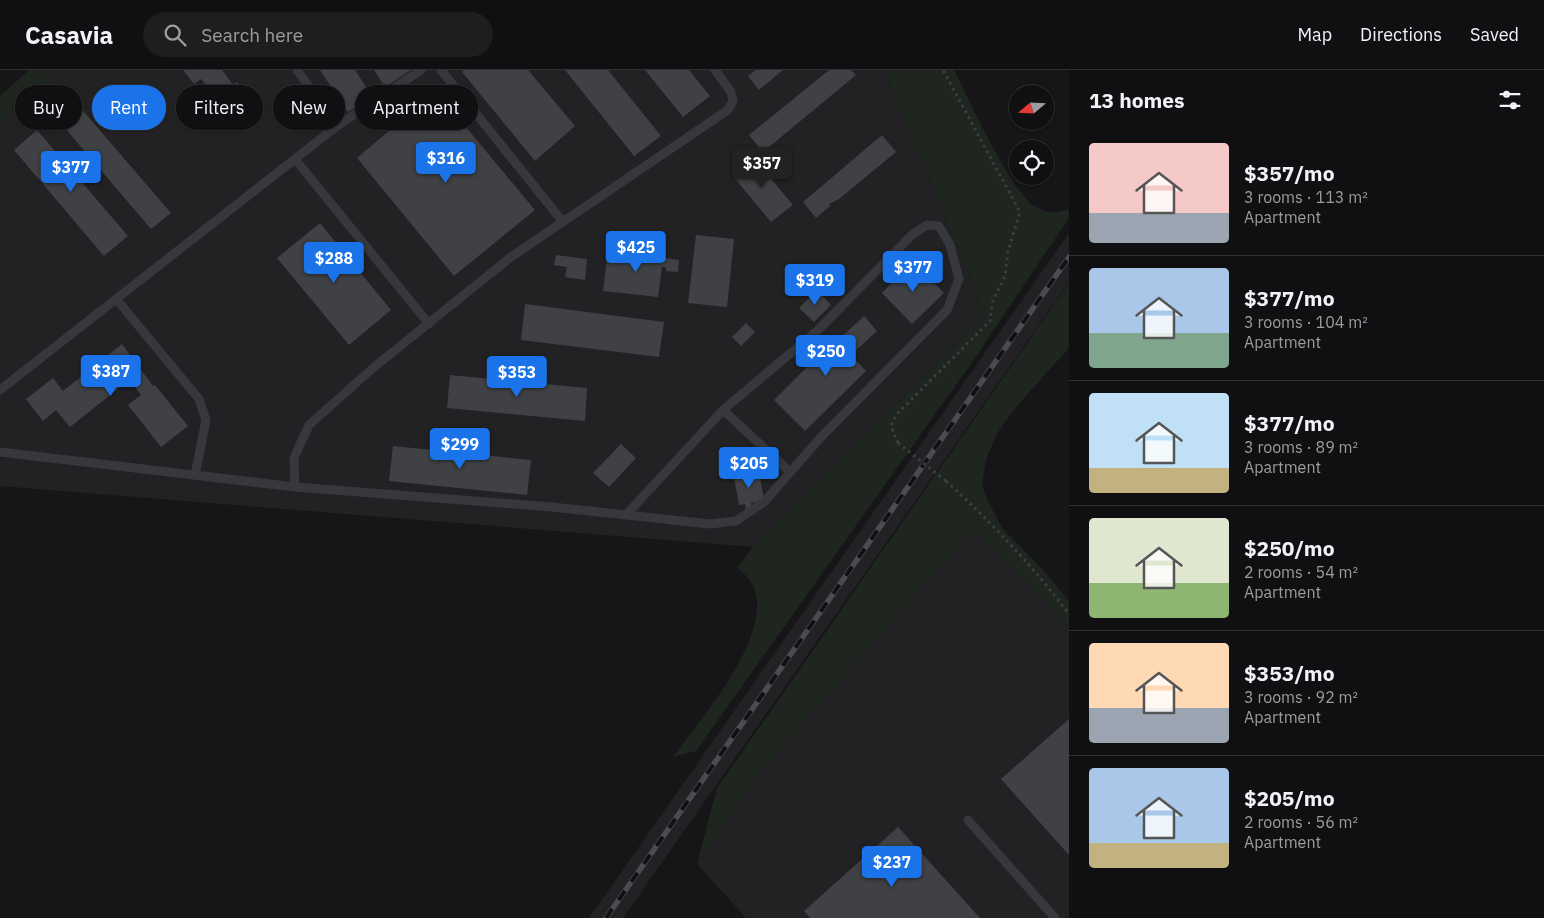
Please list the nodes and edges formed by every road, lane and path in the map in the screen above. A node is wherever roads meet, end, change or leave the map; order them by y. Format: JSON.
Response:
{"nodes":[{"id":1,"x":297,"y":70,"type":"edge"},
{"id":2,"x":421,"y":70,"type":"edge"},
{"id":3,"x":441,"y":70,"type":"edge"},
{"id":4,"x":715,"y":70,"type":"edge"},
{"id":5,"x":943,"y":70,"type":"edge"},
{"id":6,"x":308,"y":85,"type":"edge"},
{"id":7,"x":345,"y":121,"type":"edge"},
{"id":8,"x":332,"y":130,"type":"edge"},
{"id":9,"x":296,"y":159,"type":"junction"},
{"id":10,"x":563,"y":222,"type":"junction"},
{"id":11,"x":117,"y":300,"type":"junction"},
{"id":12,"x":428,"y":324,"type":"junction"},
{"id":13,"x":0,"y":390,"type":"edge"},
{"id":14,"x":723,"y":410,"type":"junction"},
{"id":15,"x":0,"y":452,"type":"edge"},
{"id":16,"x":790,"y":472,"type":"junction"},
{"id":17,"x":195,"y":475,"type":"junction"},
{"id":18,"x":294,"y":487,"type":"junction"},
{"id":19,"x":626,"y":515,"type":"junction"},
{"id":20,"x":1069,"y":614,"type":"edge"},
{"id":21,"x":968,"y":820,"type":"dead end"},
{"id":22,"x":1055,"y":918,"type":"edge"}],
"edges":[{"from":1,"to":6,"type":"lane"},
{"from":2,"to":7,"type":"lane"},
{"from":3,"to":10,"type":"lane"},
{"from":4,"to":10,"type":"lane"},
{"from":5,"to":20,"type":"path","bridge":true},
{"from":8,"to":9,"type":"lane"},
{"from":9,"to":11,"type":"lane"},
{"from":9,"to":12,"type":"lane"},
{"from":10,"to":12,"type":"lane"},
{"from":11,"to":13,"type":"lane"},
{"from":11,"to":17,"type":"lane"},
{"from":12,"to":18,"type":"lane"},
{"from":14,"to":16,"type":"lane"},
{"from":14,"to":16,"type":"lane"},
{"from":14,"to":19,"type":"lane"},
{"from":15,"to":17,"type":"lane"},
{"from":16,"to":19,"type":"lane"},
{"from":17,"to":18,"type":"lane"},
{"from":18,"to":19,"type":"lane"},
{"from":21,"to":22,"type":"lane"}]}
